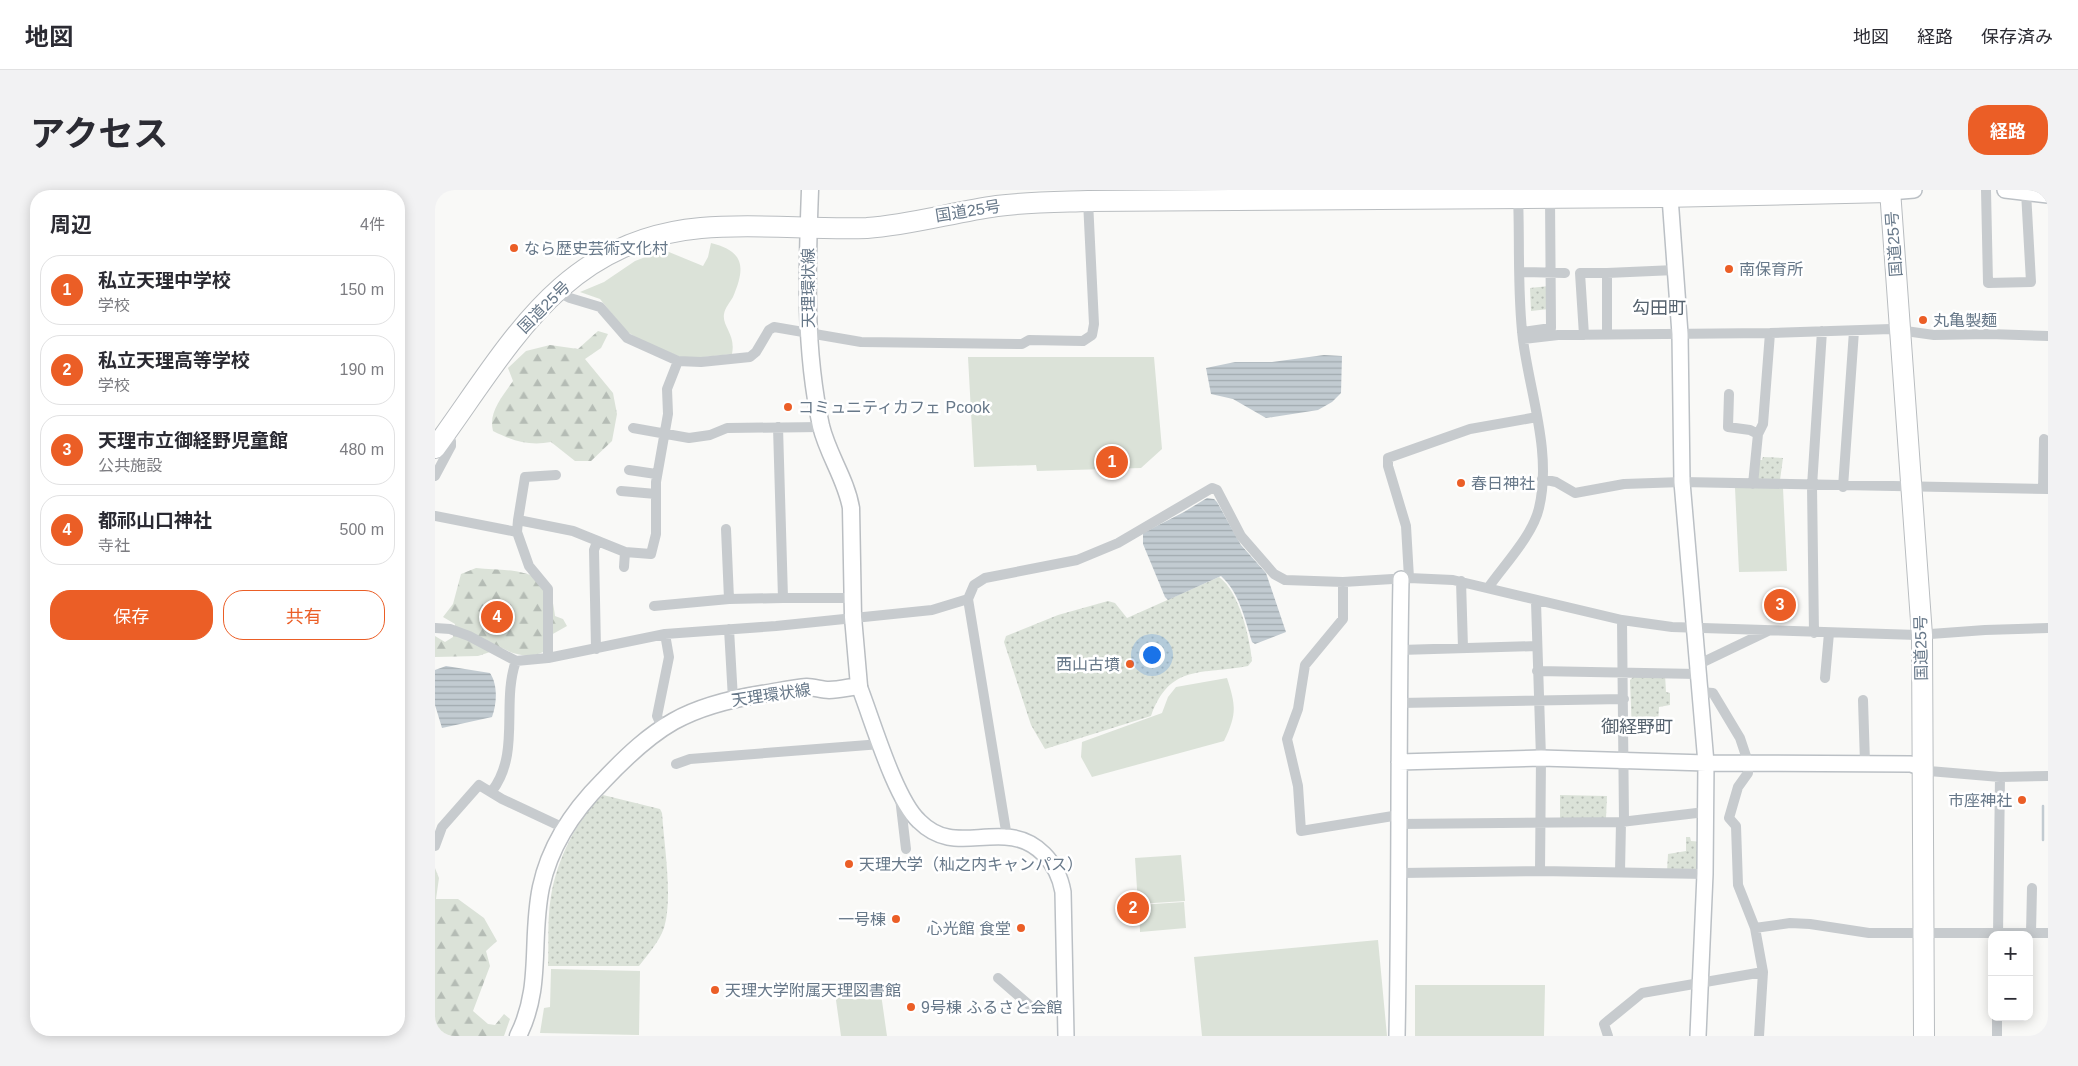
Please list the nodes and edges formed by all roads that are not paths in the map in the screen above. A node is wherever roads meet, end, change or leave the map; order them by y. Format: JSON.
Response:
{"nodes":[{"id":1,"x":810,"y":190,"type":"edge"},
{"id":2,"x":1914,"y":190,"type":"edge"},
{"id":3,"x":1987,"y":190,"type":"edge"},
{"id":4,"x":2005,"y":190,"type":"edge"},
{"id":5,"x":1890,"y":191,"type":"edge"},
{"id":6,"x":2026,"y":192,"type":"junction"},
{"id":7,"x":1518,"y":194,"type":"edge"},
{"id":8,"x":1595,"y":194,"type":"edge"},
{"id":9,"x":1384,"y":195,"type":"edge"},
{"id":10,"x":1665,"y":195,"type":"edge"},
{"id":11,"x":2048,"y":195,"type":"edge"},
{"id":12,"x":1550,"y":198,"type":"junction"},
{"id":13,"x":1088,"y":201,"type":"junction"},
{"id":14,"x":808,"y":226,"type":"junction"},
{"id":15,"x":1675,"y":270,"type":"junction"},
{"id":16,"x":1520,"y":272,"type":"junction"},
{"id":17,"x":1550,"y":273,"type":"junction"},
{"id":18,"x":1565,"y":273,"type":"dead end"},
{"id":19,"x":1607,"y":273,"type":"junction"},
{"id":20,"x":555,"y":291,"type":"junction"},
{"id":21,"x":1900,"y":330,"type":"junction"},
{"id":22,"x":1822,"y":331,"type":"junction"},
{"id":23,"x":1854,"y":331,"type":"junction"},
{"id":24,"x":809,"y":334,"type":"junction"},
{"id":25,"x":1607,"y":334,"type":"junction"},
{"id":26,"x":1679,"y":334,"type":"junction"},
{"id":27,"x":1770,"y":334,"type":"junction"},
{"id":28,"x":1523,"y":335,"type":"junction"},
{"id":29,"x":1584,"y":335,"type":"junction"},
{"id":30,"x":2048,"y":336,"type":"edge"},
{"id":31,"x":678,"y":361,"type":"junction"},
{"id":32,"x":1729,"y":394,"type":"dead end"},
{"id":33,"x":1537,"y":416,"type":"junction"},
{"id":34,"x":778,"y":427,"type":"junction"},
{"id":35,"x":821,"y":427,"type":"junction"},
{"id":36,"x":633,"y":428,"type":"dead end"},
{"id":37,"x":1757,"y":434,"type":"junction"},
{"id":38,"x":664,"y":435,"type":"junction"},
{"id":39,"x":2044,"y":439,"type":"dead end"},
{"id":40,"x":440,"y":442,"type":"edge"},
{"id":41,"x":629,"y":470,"type":"dead end"},
{"id":42,"x":656,"y":474,"type":"junction"},
{"id":43,"x":556,"y":475,"type":"dead end"},
{"id":44,"x":435,"y":476,"type":"edge"},
{"id":45,"x":1542,"y":479,"type":"junction"},
{"id":46,"x":1682,"y":482,"type":"junction"},
{"id":47,"x":1753,"y":484,"type":"junction"},
{"id":48,"x":1811,"y":486,"type":"junction"},
{"id":49,"x":1843,"y":486,"type":"junction"},
{"id":50,"x":1912,"y":488,"type":"junction"},
{"id":51,"x":2045,"y":489,"type":"edge"},
{"id":52,"x":621,"y":491,"type":"dead end"},
{"id":53,"x":656,"y":494,"type":"junction"},
{"id":54,"x":435,"y":516,"type":"edge"},
{"id":55,"x":518,"y":520,"type":"junction"},
{"id":56,"x":726,"y":529,"type":"dead end"},
{"id":57,"x":517,"y":532,"type":"junction"},
{"id":58,"x":597,"y":542,"type":"junction"},
{"id":59,"x":625,"y":552,"type":"junction"},
{"id":60,"x":624,"y":567,"type":"dead end"},
{"id":61,"x":1405,"y":578,"type":"junction"},
{"id":62,"x":1461,"y":581,"type":"junction"},
{"id":63,"x":1343,"y":582,"type":"junction"},
{"id":64,"x":1488,"y":588,"type":"junction"},
{"id":65,"x":783,"y":598,"type":"junction"},
{"id":66,"x":852,"y":598,"type":"junction"},
{"id":67,"x":729,"y":599,"type":"junction"},
{"id":68,"x":968,"y":599,"type":"junction"},
{"id":69,"x":1536,"y":602,"type":"junction"},
{"id":70,"x":654,"y":606,"type":"dead end"},
{"id":71,"x":853,"y":617,"type":"junction"},
{"id":72,"x":1623,"y":620,"type":"junction"},
{"id":73,"x":1693,"y":626,"type":"junction"},
{"id":74,"x":435,"y":628,"type":"edge"},
{"id":75,"x":2048,"y":628,"type":"edge"},
{"id":76,"x":729,"y":629,"type":"junction"},
{"id":77,"x":1770,"y":630,"type":"junction"},
{"id":78,"x":1814,"y":633,"type":"junction"},
{"id":79,"x":1829,"y":633,"type":"junction"},
{"id":80,"x":665,"y":634,"type":"junction"},
{"id":81,"x":1922,"y":635,"type":"junction"},
{"id":82,"x":1537,"y":646,"type":"junction"},
{"id":83,"x":1463,"y":648,"type":"junction"},
{"id":84,"x":595,"y":649,"type":"junction"},
{"id":85,"x":1400,"y":650,"type":"junction"},
{"id":86,"x":548,"y":658,"type":"junction"},
{"id":87,"x":516,"y":661,"type":"junction"},
{"id":88,"x":1697,"y":670,"type":"junction"},
{"id":89,"x":1537,"y":671,"type":"junction"},
{"id":90,"x":1623,"y":673,"type":"junction"},
{"id":91,"x":1825,"y":678,"type":"dead end"},
{"id":92,"x":859,"y":686,"type":"junction"},
{"id":93,"x":1699,"y":692,"type":"junction"},
{"id":94,"x":733,"y":699,"type":"junction"},
{"id":95,"x":1538,"y":699,"type":"junction"},
{"id":96,"x":1624,"y":700,"type":"junction"},
{"id":97,"x":1863,"y":700,"type":"dead end"},
{"id":98,"x":1399,"y":703,"type":"junction"},
{"id":99,"x":662,"y":727,"type":"junction"},
{"id":100,"x":881,"y":744,"type":"junction"},
{"id":101,"x":1541,"y":758,"type":"junction"},
{"id":102,"x":1625,"y":760,"type":"junction"},
{"id":103,"x":1399,"y":762,"type":"junction"},
{"id":104,"x":1705,"y":762,"type":"junction"},
{"id":105,"x":1748,"y":762,"type":"junction"},
{"id":106,"x":1865,"y":763,"type":"junction"},
{"id":107,"x":676,"y":764,"type":"dead end"},
{"id":108,"x":1922,"y":768,"type":"junction"},
{"id":109,"x":2000,"y":776,"type":"junction"},
{"id":110,"x":2048,"y":776,"type":"edge"},
{"id":111,"x":899,"y":789,"type":"junction"},
{"id":112,"x":492,"y":791,"type":"junction"},
{"id":113,"x":1705,"y":812,"type":"junction"},
{"id":114,"x":1399,"y":819,"type":"junction"},
{"id":115,"x":1541,"y":822,"type":"junction"},
{"id":116,"x":1622,"y":822,"type":"junction"},
{"id":117,"x":564,"y":828,"type":"junction"},
{"id":118,"x":1007,"y":837,"type":"junction"},
{"id":119,"x":435,"y":846,"type":"edge"},
{"id":120,"x":906,"y":849,"type":"dead end"},
{"id":121,"x":1540,"y":872,"type":"junction"},
{"id":122,"x":1620,"y":872,"type":"junction"},
{"id":123,"x":1401,"y":873,"type":"junction"},
{"id":124,"x":1705,"y":874,"type":"junction"},
{"id":125,"x":2032,"y":888,"type":"dead end"},
{"id":126,"x":1755,"y":928,"type":"junction"},
{"id":127,"x":1923,"y":931,"type":"junction"},
{"id":128,"x":1998,"y":931,"type":"edge"},
{"id":129,"x":2031,"y":931,"type":"edge"},
{"id":130,"x":2033,"y":933,"type":"edge"},
{"id":131,"x":2048,"y":933,"type":"edge"},
{"id":132,"x":1988,"y":934,"type":"edge"},
{"id":133,"x":1763,"y":972,"type":"junction"},
{"id":134,"x":998,"y":978,"type":"dead end"},
{"id":135,"x":1699,"y":983,"type":"junction"},
{"id":136,"x":1065,"y":1010,"type":"junction"},
{"id":137,"x":1997,"y":1021,"type":"edge"},
{"id":138,"x":518,"y":1036,"type":"edge"},
{"id":139,"x":1066,"y":1036,"type":"edge"},
{"id":140,"x":1397,"y":1036,"type":"edge"},
{"id":141,"x":1608,"y":1036,"type":"edge"},
{"id":142,"x":1698,"y":1036,"type":"edge"},
{"id":143,"x":1759,"y":1036,"type":"edge"},
{"id":144,"x":1923,"y":1036,"type":"edge"},
{"id":145,"x":1997,"y":1036,"type":"edge"}],
"edges":[{"from":1,"to":14,"type":"main road","name":"天理環状線"},
{"from":2,"to":5,"type":"street"},
{"from":3,"to":6,"type":"street"},
{"from":4,"to":6,"type":"street"},
{"from":5,"to":10,"type":"highway","name":"国道25号"},
{"from":5,"to":21,"type":"highway","name":"国道25号"},
{"from":6,"to":11,"type":"street"},
{"from":7,"to":9,"type":"highway","name":"国道25号"},
{"from":7,"to":12,"type":"highway","name":"国道25号"},
{"from":7,"to":16,"type":"street"},
{"from":8,"to":10,"type":"highway","name":"国道25号"},
{"from":8,"to":12,"type":"highway","name":"国道25号"},
{"from":9,"to":13,"type":"highway","name":"国道25号"},
{"from":10,"to":15,"type":"street"},
{"from":12,"to":17,"type":"street"},
{"from":13,"to":14,"type":"highway","name":"国道25号"},
{"from":13,"to":24,"type":"street"},
{"from":14,"to":20,"type":"highway","name":"国道25号"},
{"from":14,"to":24,"type":"main road","name":"天理環状線"},
{"from":15,"to":19,"type":"street"},
{"from":15,"to":26,"type":"street"},
{"from":16,"to":17,"type":"street"},
{"from":16,"to":28,"type":"street"},
{"from":17,"to":18,"type":"street"},
{"from":17,"to":28,"type":"street"},
{"from":19,"to":25,"type":"street"},
{"from":19,"to":29,"type":"street"},
{"from":20,"to":31,"type":"street"},
{"from":20,"to":40,"type":"highway","name":"国道25号"},
{"from":21,"to":23,"type":"street"},
{"from":21,"to":30,"type":"street"},
{"from":21,"to":50,"type":"highway","name":"国道25号"},
{"from":22,"to":23,"type":"street"},
{"from":22,"to":27,"type":"street"},
{"from":22,"to":48,"type":"street"},
{"from":23,"to":49,"type":"street"},
{"from":24,"to":31,"type":"street"},
{"from":24,"to":35,"type":"main road","name":"天理環状線"},
{"from":25,"to":26,"type":"street"},
{"from":25,"to":29,"type":"street"},
{"from":26,"to":27,"type":"street"},
{"from":26,"to":46,"type":"street"},
{"from":27,"to":37,"type":"street"},
{"from":28,"to":29,"type":"street"},
{"from":28,"to":33,"type":"street"},
{"from":31,"to":38,"type":"street"},
{"from":32,"to":37,"type":"street"},
{"from":33,"to":45,"type":"street"},
{"from":33,"to":61,"type":"street"},
{"from":34,"to":35,"type":"street"},
{"from":34,"to":38,"type":"street"},
{"from":34,"to":65,"type":"street"},
{"from":35,"to":66,"type":"main road","name":"天理環状線"},
{"from":36,"to":38,"type":"street"},
{"from":37,"to":47,"type":"street"},
{"from":38,"to":42,"type":"street"},
{"from":39,"to":51,"type":"street"},
{"from":40,"to":44,"type":"street"},
{"from":41,"to":42,"type":"street"},
{"from":42,"to":53,"type":"street"},
{"from":43,"to":55,"type":"street"},
{"from":45,"to":46,"type":"street"},
{"from":45,"to":64,"type":"street"},
{"from":46,"to":47,"type":"street"},
{"from":46,"to":73,"type":"street"},
{"from":47,"to":48,"type":"street"},
{"from":48,"to":49,"type":"street"},
{"from":48,"to":78,"type":"street"},
{"from":49,"to":50,"type":"street"},
{"from":50,"to":51,"type":"street"},
{"from":50,"to":81,"type":"highway","name":"国道25号"},
{"from":52,"to":53,"type":"street"},
{"from":53,"to":59,"type":"street"},
{"from":54,"to":57,"type":"street"},
{"from":55,"to":57,"type":"street"},
{"from":55,"to":58,"type":"street"},
{"from":56,"to":67,"type":"street"},
{"from":57,"to":86,"type":"street"},
{"from":58,"to":59,"type":"street"},
{"from":58,"to":84,"type":"street"},
{"from":59,"to":60,"type":"street"},
{"from":61,"to":62,"type":"street"},
{"from":61,"to":63,"type":"street"},
{"from":61,"to":85,"type":"street"},
{"from":62,"to":64,"type":"street"},
{"from":62,"to":83,"type":"street"},
{"from":63,"to":68,"type":"street"},
{"from":63,"to":114,"type":"street"},
{"from":64,"to":69,"type":"street"},
{"from":65,"to":66,"type":"street"},
{"from":65,"to":67,"type":"street"},
{"from":66,"to":71,"type":"main road","name":"天理環状線"},
{"from":67,"to":70,"type":"street"},
{"from":68,"to":71,"type":"street"},
{"from":68,"to":118,"type":"street"},
{"from":69,"to":72,"type":"street"},
{"from":69,"to":82,"type":"street"},
{"from":71,"to":76,"type":"street"},
{"from":71,"to":92,"type":"main road","name":"天理環状線"},
{"from":72,"to":73,"type":"street"},
{"from":72,"to":90,"type":"street"},
{"from":73,"to":77,"type":"street"},
{"from":73,"to":88,"type":"street"},
{"from":74,"to":87,"type":"street"},
{"from":75,"to":81,"type":"street"},
{"from":76,"to":80,"type":"street"},
{"from":76,"to":94,"type":"street"},
{"from":77,"to":78,"type":"street"},
{"from":77,"to":88,"type":"street"},
{"from":78,"to":79,"type":"street"},
{"from":79,"to":81,"type":"street"},
{"from":79,"to":91,"type":"street"},
{"from":80,"to":84,"type":"street"},
{"from":80,"to":99,"type":"street"},
{"from":81,"to":108,"type":"highway","name":"国道25号"},
{"from":82,"to":83,"type":"street"},
{"from":82,"to":89,"type":"street"},
{"from":83,"to":85,"type":"street"},
{"from":84,"to":86,"type":"street"},
{"from":85,"to":98,"type":"street"},
{"from":86,"to":87,"type":"street"},
{"from":87,"to":112,"type":"street"},
{"from":88,"to":90,"type":"street"},
{"from":88,"to":93,"type":"street"},
{"from":89,"to":90,"type":"street"},
{"from":89,"to":95,"type":"street"},
{"from":90,"to":96,"type":"street"},
{"from":92,"to":94,"type":"main road","name":"天理環状線"},
{"from":92,"to":100,"type":"street"},
{"from":93,"to":104,"type":"street"},
{"from":93,"to":105,"type":"street"},
{"from":94,"to":99,"type":"main road","name":"天理環状線"},
{"from":95,"to":96,"type":"street"},
{"from":95,"to":98,"type":"street"},
{"from":95,"to":101,"type":"street"},
{"from":96,"to":102,"type":"street"},
{"from":97,"to":106,"type":"street"},
{"from":98,"to":103,"type":"street"},
{"from":99,"to":117,"type":"main road","name":"天理環状線"},
{"from":100,"to":107,"type":"street"},
{"from":100,"to":111,"type":"street"},
{"from":101,"to":102,"type":"street"},
{"from":101,"to":103,"type":"street"},
{"from":101,"to":115,"type":"street"},
{"from":102,"to":104,"type":"street"},
{"from":102,"to":116,"type":"street"},
{"from":103,"to":114,"type":"street"},
{"from":104,"to":105,"type":"street"},
{"from":104,"to":113,"type":"street"},
{"from":105,"to":106,"type":"street"},
{"from":105,"to":126,"type":"street"},
{"from":106,"to":108,"type":"street"},
{"from":108,"to":109,"type":"street"},
{"from":108,"to":127,"type":"highway","name":"国道25号"},
{"from":109,"to":110,"type":"street"},
{"from":109,"to":128,"type":"street"},
{"from":111,"to":118,"type":"street"},
{"from":111,"to":120,"type":"street"},
{"from":112,"to":117,"type":"street"},
{"from":112,"to":119,"type":"street"},
{"from":113,"to":116,"type":"street"},
{"from":113,"to":124,"type":"street"},
{"from":114,"to":115,"type":"street"},
{"from":114,"to":123,"type":"street"},
{"from":115,"to":116,"type":"street"},
{"from":115,"to":121,"type":"street"},
{"from":116,"to":122,"type":"street"},
{"from":117,"to":138,"type":"main road","name":"天理環状線"},
{"from":118,"to":136,"type":"street"},
{"from":121,"to":122,"type":"street"},
{"from":121,"to":123,"type":"street"},
{"from":122,"to":124,"type":"street"},
{"from":123,"to":140,"type":"street"},
{"from":124,"to":135,"type":"street"},
{"from":125,"to":129,"type":"street"},
{"from":126,"to":127,"type":"street"},
{"from":126,"to":133,"type":"street"},
{"from":127,"to":132,"type":"street"},
{"from":127,"to":144,"type":"highway","name":"国道25号"},
{"from":130,"to":131,"type":"street"},
{"from":133,"to":135,"type":"street"},
{"from":133,"to":143,"type":"street"},
{"from":134,"to":136,"type":"street"},
{"from":135,"to":141,"type":"street"},
{"from":135,"to":142,"type":"street"},
{"from":136,"to":139,"type":"street"},
{"from":137,"to":145,"type":"street"}]}
